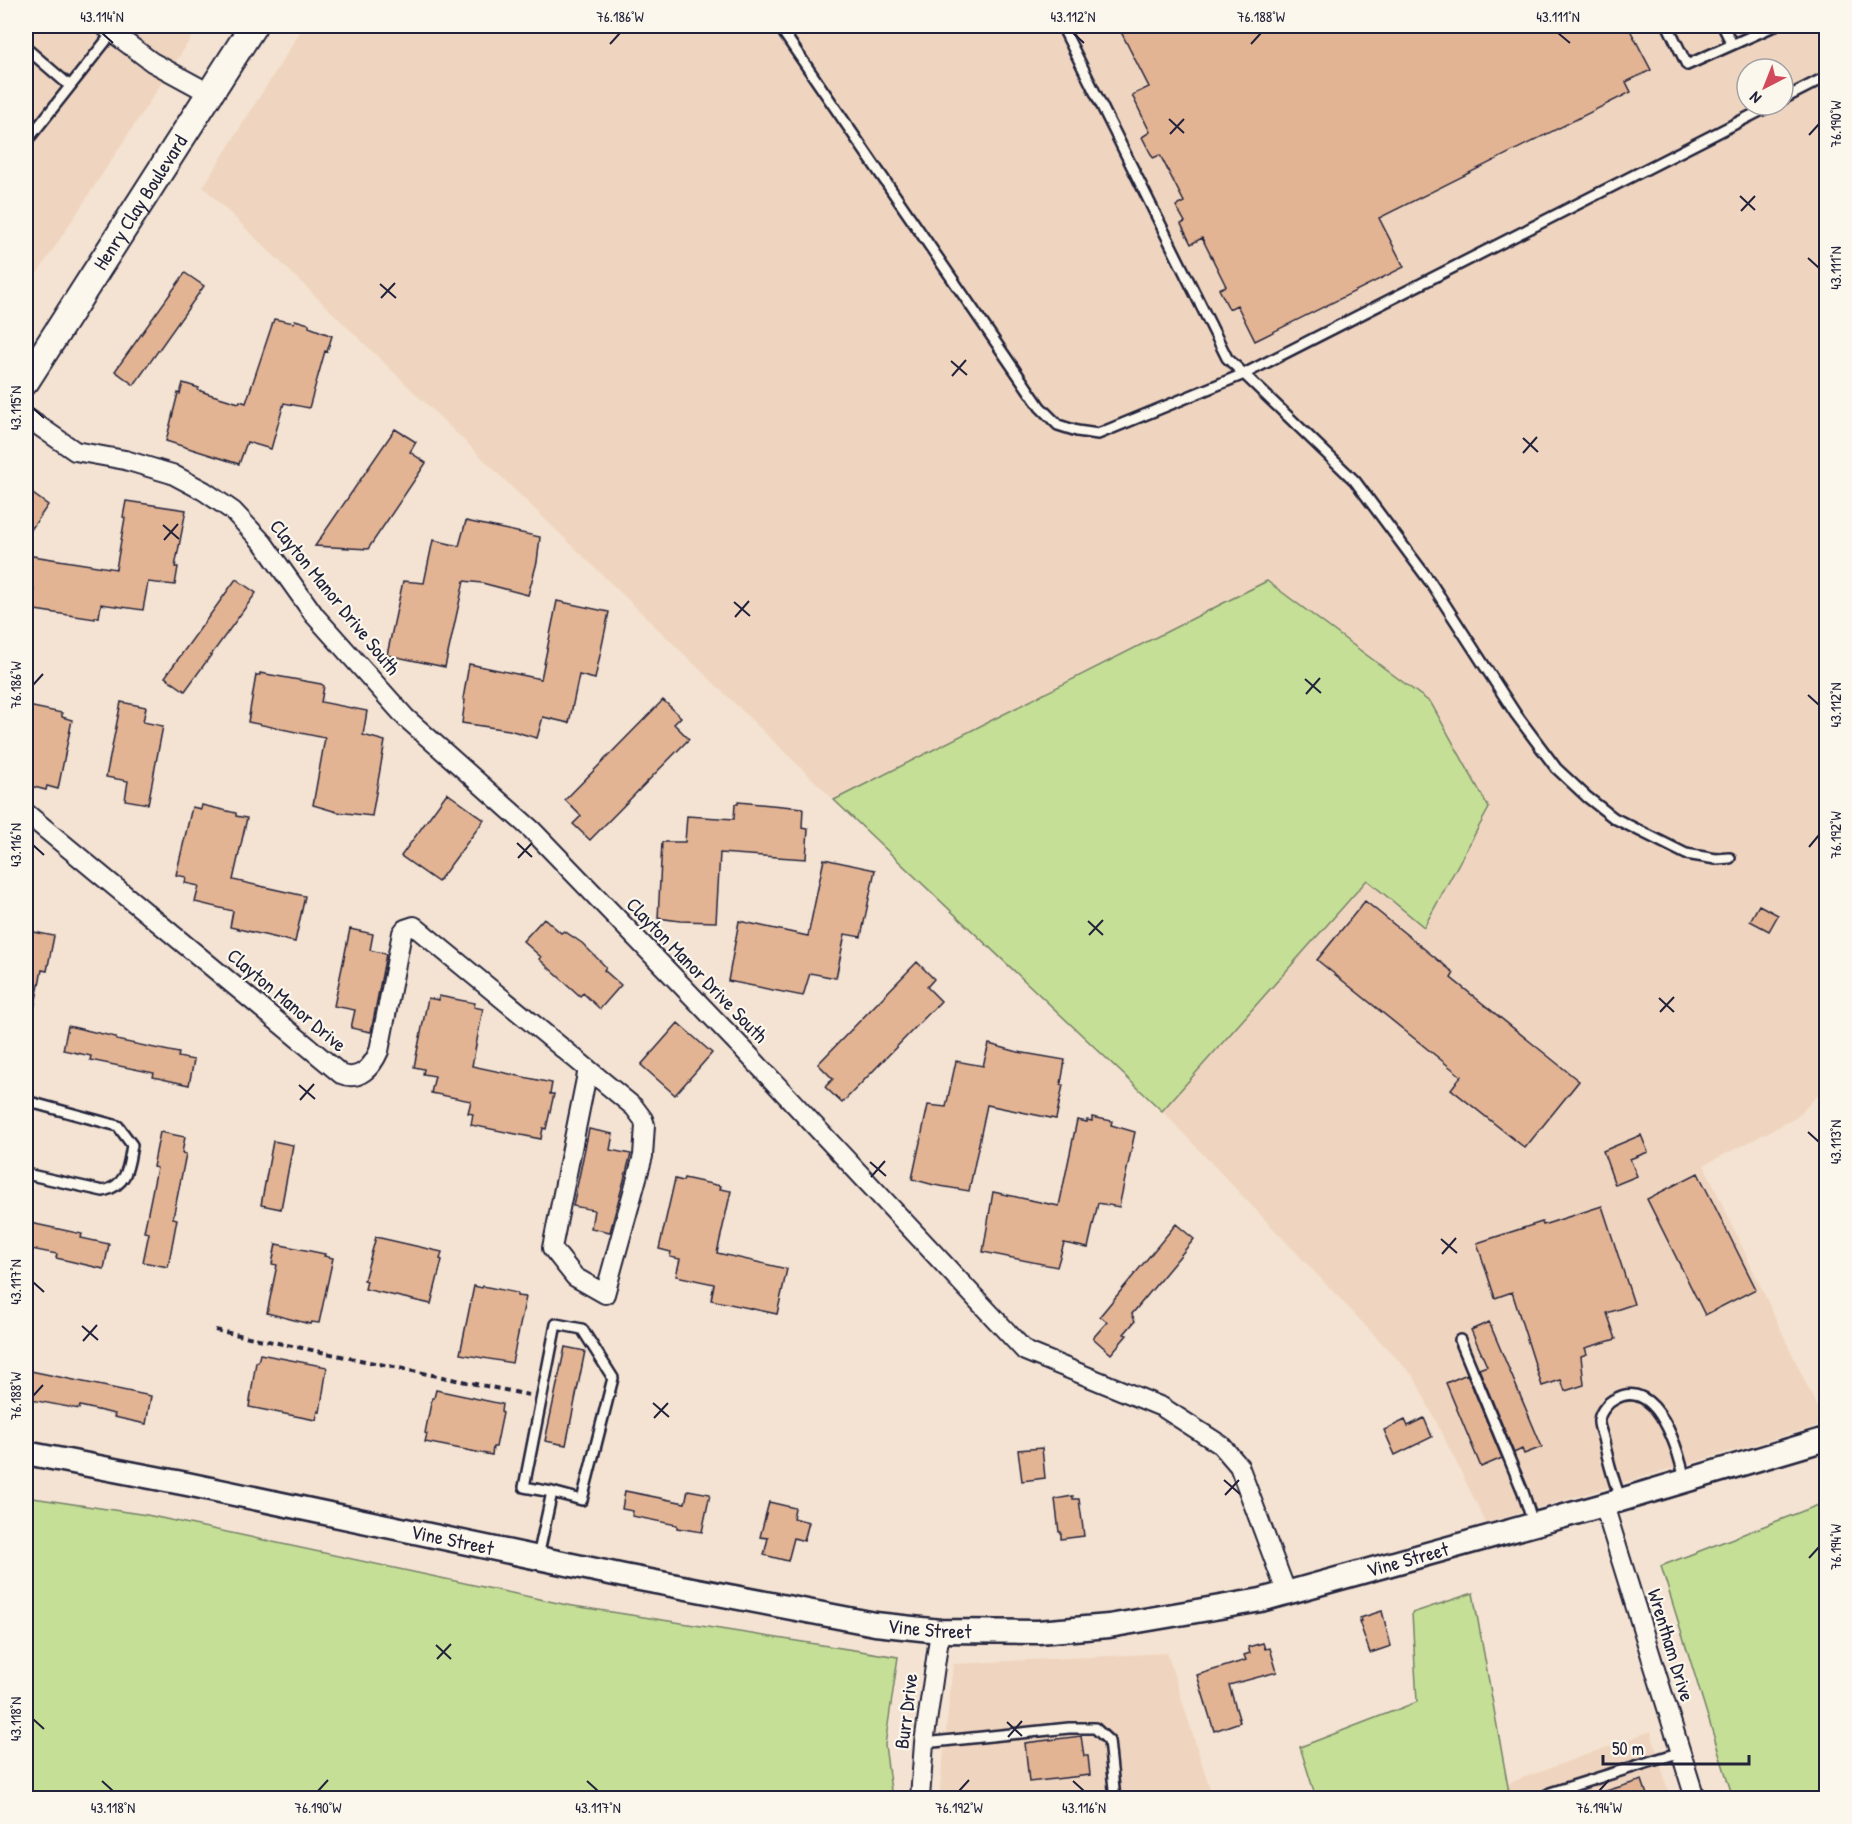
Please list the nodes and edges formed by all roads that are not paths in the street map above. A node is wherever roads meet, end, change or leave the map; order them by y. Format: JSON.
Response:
{"nodes":[{"id":1,"x":253,"y":26,"type":"edge"},
{"id":2,"x":779,"y":26,"type":"edge"},
{"id":3,"x":1062,"y":26,"type":"edge"},
{"id":4,"x":1668,"y":26,"type":"edge"},
{"id":5,"x":1723,"y":26,"type":"edge"},
{"id":6,"x":1774,"y":26,"type":"edge"},
{"id":7,"x":108,"y":29,"type":"edge"},
{"id":8,"x":1732,"y":44,"type":"junction"},
{"id":9,"x":26,"y":48,"type":"edge"},
{"id":10,"x":1827,"y":77,"type":"edge"},
{"id":11,"x":70,"y":86,"type":"junction"},
{"id":12,"x":1795,"y":93,"type":"edge"},
{"id":13,"x":211,"y":94,"type":"junction"},
{"id":14,"x":1748,"y":117,"type":"edge"},
{"id":15,"x":26,"y":141,"type":"edge"},
{"id":16,"x":1244,"y":374,"type":"junction"},
{"id":17,"x":26,"y":381,"type":"edge"},
{"id":18,"x":26,"y":417,"type":"edge"},
{"id":19,"x":26,"y":813,"type":"edge"},
{"id":20,"x":1730,"y":858,"type":"dead end"},
{"id":21,"x":588,"y":1069,"type":"junction"},
{"id":22,"x":26,"y":1101,"type":"edge"},
{"id":23,"x":26,"y":1174,"type":"edge"},
{"id":24,"x":1460,"y":1340,"type":"dead end"},
{"id":25,"x":1827,"y":1439,"type":"edge"},
{"id":26,"x":26,"y":1453,"type":"edge"},
{"id":27,"x":1685,"y":1481,"type":"junction"},
{"id":28,"x":552,"y":1492,"type":"junction"},
{"id":29,"x":1613,"y":1503,"type":"junction"},
{"id":30,"x":1534,"y":1525,"type":"junction"},
{"id":31,"x":538,"y":1557,"type":"junction"},
{"id":32,"x":1287,"y":1594,"type":"junction"},
{"id":33,"x":940,"y":1631,"type":"junction"},
{"id":34,"x":924,"y":1743,"type":"junction"},
{"id":35,"x":1681,"y":1752,"type":"junction"},
{"id":36,"x":920,"y":1798,"type":"edge"},
{"id":37,"x":1115,"y":1798,"type":"edge"},
{"id":38,"x":1541,"y":1798,"type":"edge"},
{"id":39,"x":1695,"y":1798,"type":"edge"}],
"edges":[{"from":1,"to":13,"type":"main road","name":"Henry Clay Boulevard"},
{"from":2,"to":16,"type":"lane"},
{"from":3,"to":16,"type":"lane"},
{"from":4,"to":8,"type":"lane"},
{"from":5,"to":8,"type":"lane"},
{"from":6,"to":8,"type":"lane"},
{"from":7,"to":11,"type":"lane"},
{"from":7,"to":13,"type":"street"},
{"from":9,"to":11,"type":"lane"},
{"from":10,"to":12,"type":"lane"},
{"from":11,"to":15,"type":"lane"},
{"from":13,"to":17,"type":"main road","name":"Henry Clay Boulevard"},
{"from":14,"to":16,"type":"lane"},
{"from":16,"to":20,"type":"lane"},
{"from":18,"to":32,"type":"street","name":"Clayton Manor Drive South"},
{"from":19,"to":21,"type":"street","name":"Clayton Manor Drive"},
{"from":21,"to":21,"type":"street","name":"Clayton Manor Drive"},
{"from":22,"to":23,"type":"lane"},
{"from":24,"to":30,"type":"lane"},
{"from":25,"to":27,"type":"street","name":"Vine Street"},
{"from":26,"to":31,"type":"street","name":"Vine Street"},
{"from":27,"to":29,"type":"street","name":"Vine Street"},
{"from":27,"to":29,"type":"lane"},
{"from":28,"to":28,"type":"lane"},
{"from":28,"to":31,"type":"lane"},
{"from":29,"to":30,"type":"street","name":"Vine Street"},
{"from":29,"to":35,"type":"street","name":"Wrentham Drive"},
{"from":30,"to":32,"type":"street","name":"Vine Street"},
{"from":31,"to":33,"type":"street","name":"Vine Street"},
{"from":32,"to":33,"type":"street","name":"Vine Street"},
{"from":33,"to":34,"type":"street","name":"Burr Drive"},
{"from":34,"to":36,"type":"street","name":"Burr Drive"},
{"from":34,"to":37,"type":"lane"},
{"from":35,"to":38,"type":"lane"},
{"from":35,"to":39,"type":"street","name":"Wrentham Drive"}]}
